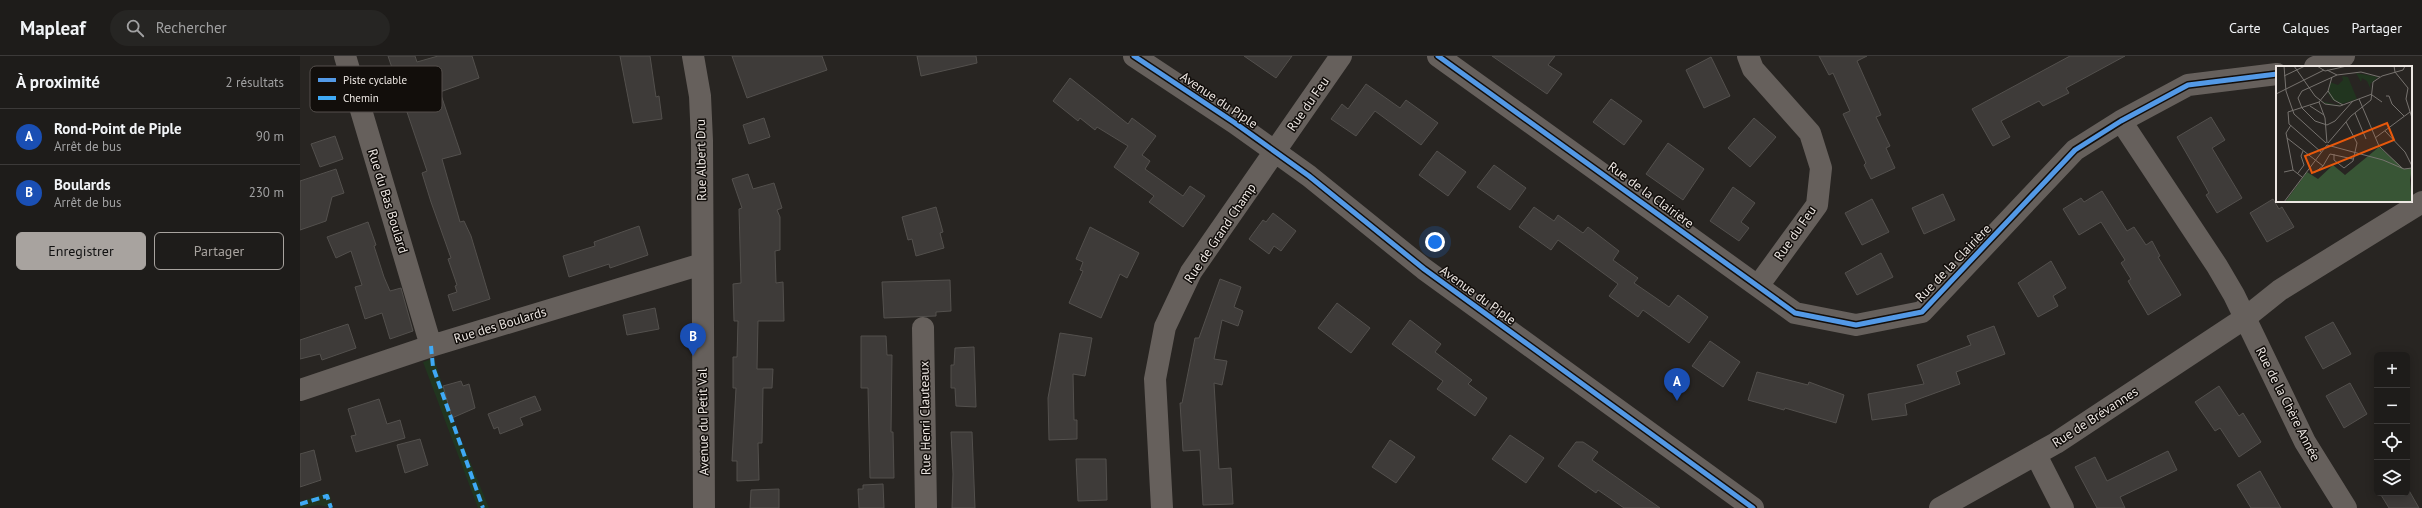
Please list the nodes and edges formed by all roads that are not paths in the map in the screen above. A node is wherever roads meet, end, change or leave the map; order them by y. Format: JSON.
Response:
{"nodes":[{"id":1,"x":345,"y":56,"type":"edge"},
{"id":2,"x":693,"y":56,"type":"edge"},
{"id":3,"x":1134,"y":56,"type":"edge"},
{"id":4,"x":1341,"y":56,"type":"edge"},
{"id":5,"x":1438,"y":56,"type":"edge"},
{"id":6,"x":1748,"y":56,"type":"edge"},
{"id":7,"x":2344,"y":56,"type":"edge"},
{"id":8,"x":348,"y":66,"type":"edge"},
{"id":9,"x":2318,"y":66,"type":"edge"},
{"id":10,"x":2276,"y":74,"type":"edge"},
{"id":11,"x":362,"y":112,"type":"edge"},
{"id":12,"x":2121,"y":121,"type":"junction"},
{"id":13,"x":1275,"y":151,"type":"junction"},
{"id":14,"x":2422,"y":202,"type":"edge"},
{"id":15,"x":2422,"y":219,"type":"edge"},
{"id":16,"x":702,"y":264,"type":"junction"},
{"id":17,"x":1758,"y":286,"type":"junction"},
{"id":18,"x":2245,"y":318,"type":"junction"},
{"id":19,"x":923,"y":328,"type":"dead end"},
{"id":20,"x":431,"y":346,"type":"junction"},
{"id":21,"x":300,"y":390,"type":"edge"},
{"id":22,"x":2036,"y":455,"type":"junction"},
{"id":23,"x":704,"y":508,"type":"edge"},
{"id":24,"x":926,"y":508,"type":"edge"},
{"id":25,"x":1162,"y":508,"type":"edge"},
{"id":26,"x":1753,"y":508,"type":"edge"},
{"id":27,"x":1940,"y":508,"type":"edge"},
{"id":28,"x":2063,"y":508,"type":"edge"},
{"id":29,"x":2346,"y":508,"type":"edge"}],
"edges":[{"from":1,"to":8,"type":"street","name":"Rue du Bas Boulard"},
{"from":2,"to":16,"type":"street","name":"Rue Albert Dru"},
{"from":3,"to":13,"type":"street","name":"Avenue du Piple"},
{"from":4,"to":13,"type":"street","name":"Rue du Feu"},
{"from":5,"to":17,"type":"street","name":"Rue de la Clairière"},
{"from":6,"to":17,"type":"street","name":"Rue du Feu"},
{"from":7,"to":9,"type":"street"},
{"from":10,"to":12,"type":"street","name":"Rue de la Clairière"},
{"from":11,"to":20,"type":"street","name":"Rue du Bas Boulard"},
{"from":12,"to":17,"type":"street","name":"Rue de la Clairière"},
{"from":12,"to":18,"type":"street"},
{"from":13,"to":25,"type":"street","name":"Rue de Grand Champ"},
{"from":13,"to":26,"type":"street","name":"Avenue du Piple"},
{"from":14,"to":18,"type":"street","name":"Rue de Brévannes"},
{"from":15,"to":18,"type":"street","name":"Rue de Brévannes"},
{"from":16,"to":20,"type":"street","name":"Rue des Boulards"},
{"from":16,"to":23,"type":"street","name":"Avenue du Petit Val"},
{"from":18,"to":22,"type":"street","name":"Rue de Brévannes"},
{"from":18,"to":29,"type":"street","name":"Rue de la Chère Année"},
{"from":19,"to":24,"type":"street","name":"Rue Henri Clauteaux"},
{"from":20,"to":21,"type":"street","name":"Rue des Boulards"},
{"from":22,"to":27,"type":"street","name":"Rue de Brévannes"},
{"from":22,"to":28,"type":"street"}]}
